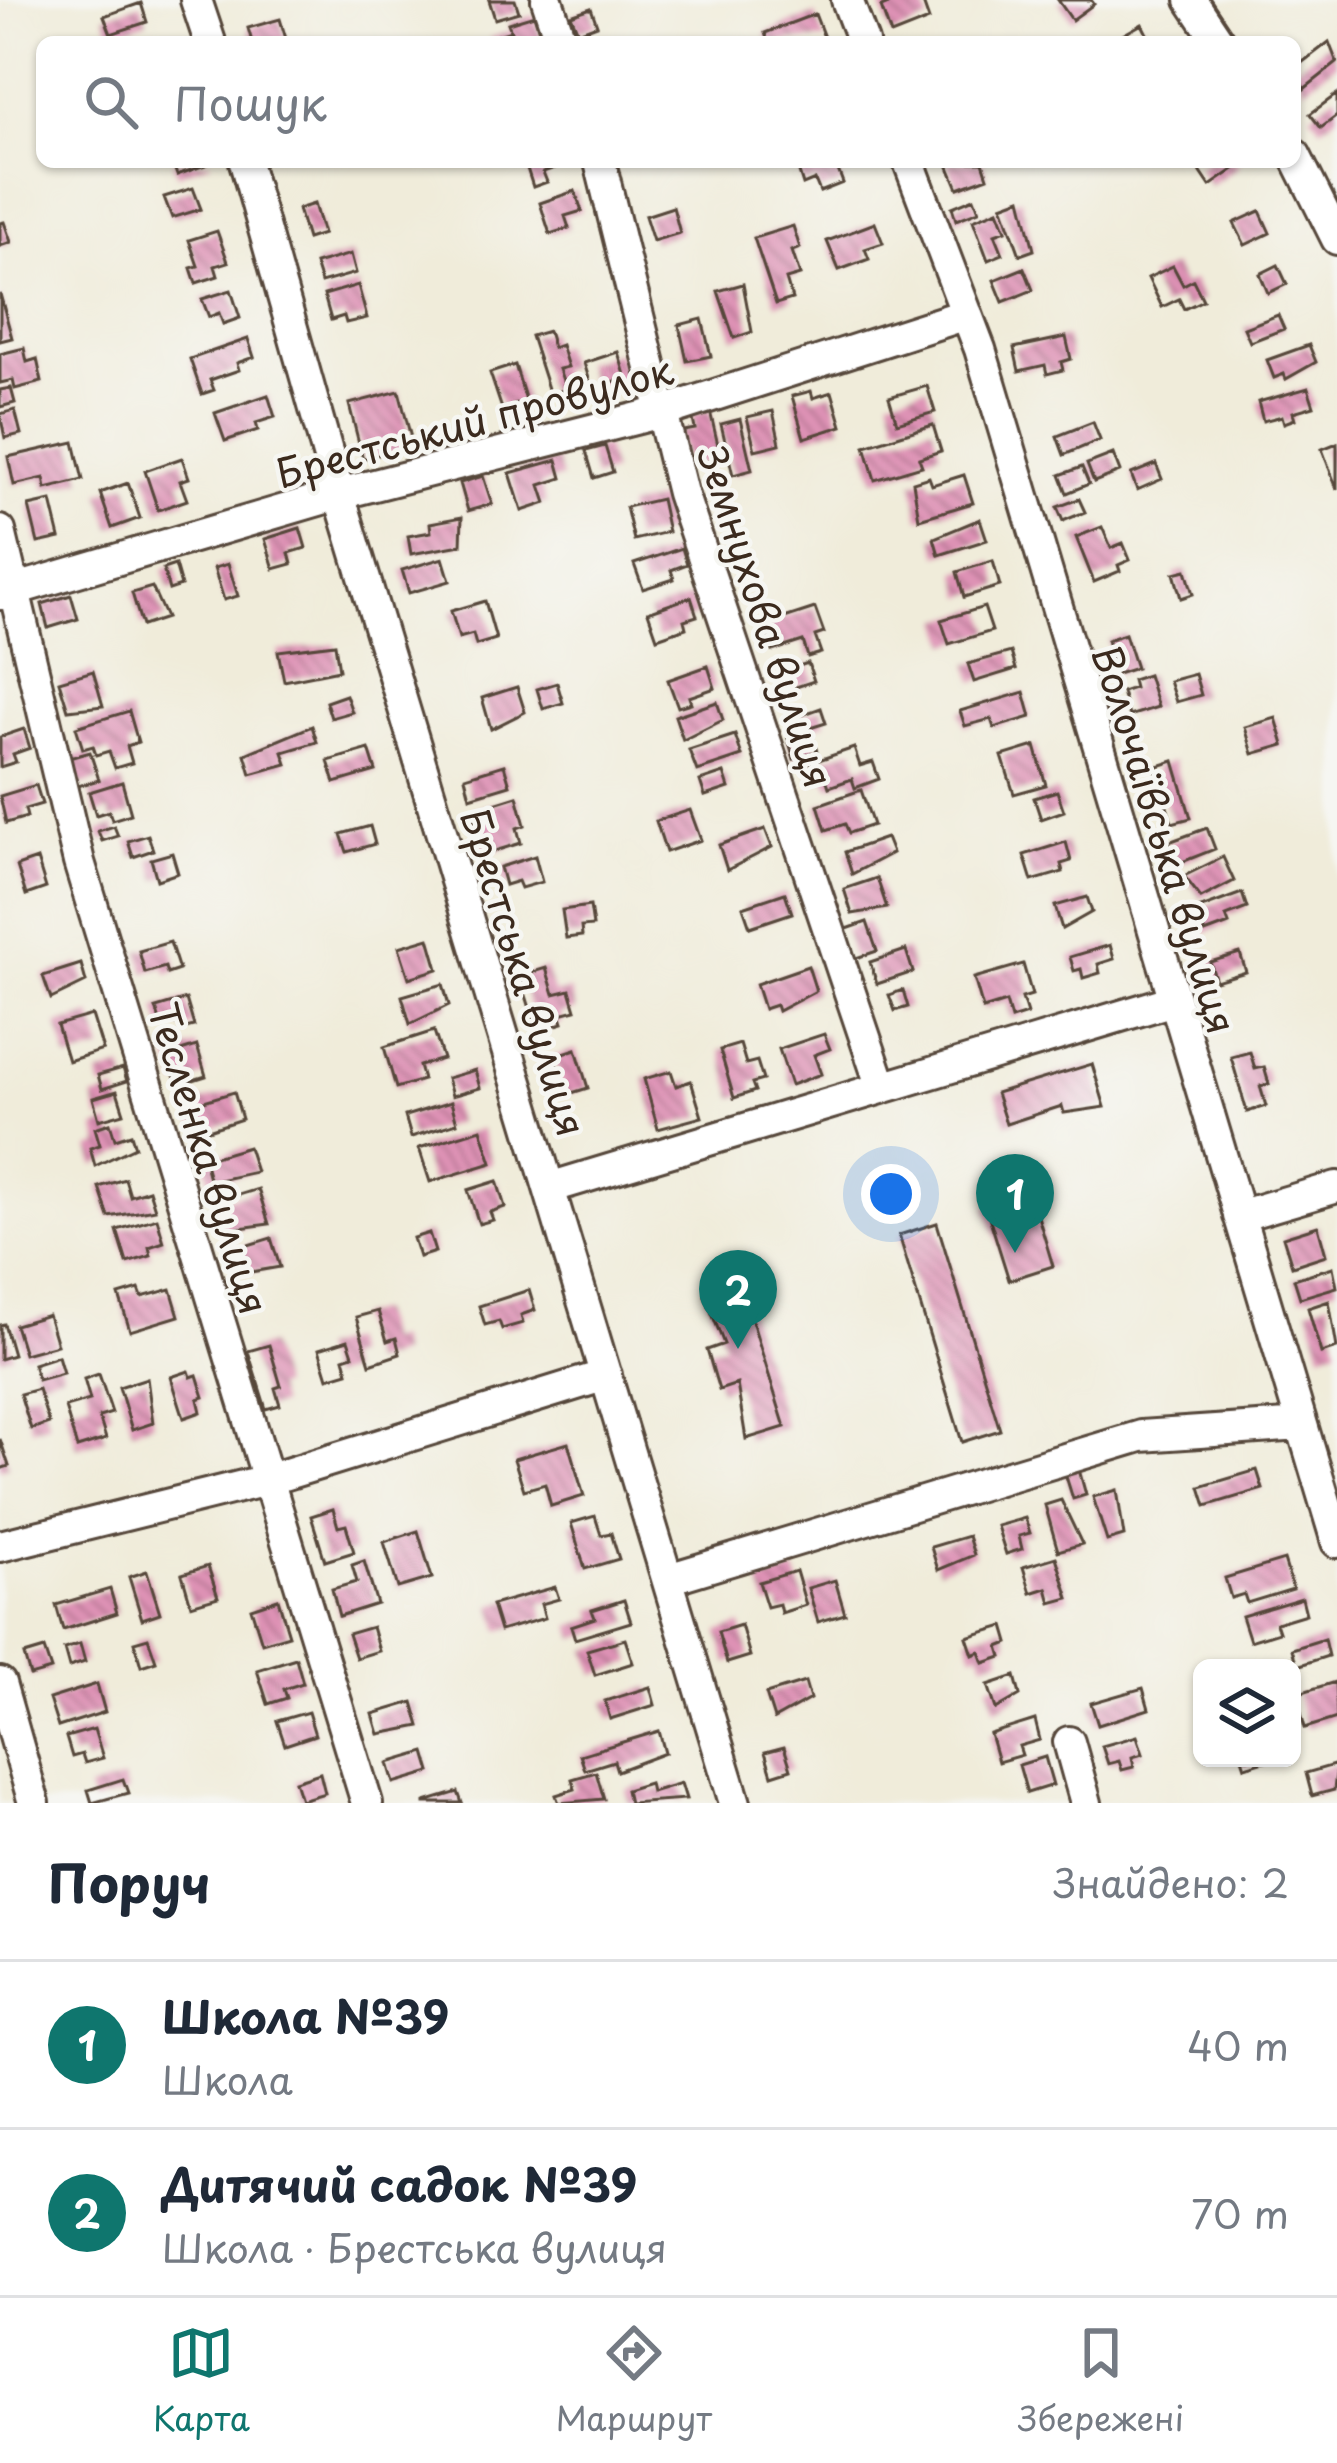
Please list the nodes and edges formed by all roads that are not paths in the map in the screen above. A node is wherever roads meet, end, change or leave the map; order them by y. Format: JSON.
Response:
{"nodes":[{"id":1,"x":196,"y":0,"type":"edge"},
{"id":2,"x":547,"y":0,"type":"edge"},
{"id":3,"x":847,"y":0,"type":"edge"},
{"id":4,"x":1191,"y":0,"type":"edge"},
{"id":5,"x":208,"y":36,"type":"edge"},
{"id":6,"x":559,"y":36,"type":"edge"},
{"id":7,"x":861,"y":36,"type":"edge"},
{"id":8,"x":1216,"y":36,"type":"edge"},
{"id":9,"x":1301,"y":167,"type":"edge"},
{"id":10,"x":246,"y":168,"type":"edge"},
{"id":11,"x":601,"y":168,"type":"edge"},
{"id":12,"x":911,"y":168,"type":"edge"},
{"id":13,"x":1337,"y":239,"type":"edge"},
{"id":14,"x":967,"y":314,"type":"junction"},
{"id":15,"x":662,"y":412,"type":"junction"},
{"id":16,"x":339,"y":494,"type":"junction"},
{"id":17,"x":0,"y":531,"type":"edge"},
{"id":18,"x":7,"y":592,"type":"edge"},
{"id":19,"x":1174,"y":1000,"type":"junction"},
{"id":20,"x":883,"y":1088,"type":"junction"},
{"id":21,"x":1337,"y":1187,"type":"edge"},
{"id":22,"x":549,"y":1188,"type":"junction"},
{"id":23,"x":1239,"y":1216,"type":"junction"},
{"id":24,"x":606,"y":1376,"type":"junction"},
{"id":25,"x":1302,"y":1425,"type":"junction"},
{"id":26,"x":267,"y":1480,"type":"junction"},
{"id":27,"x":1337,"y":1542,"type":"edge"},
{"id":28,"x":0,"y":1546,"type":"edge"},
{"id":29,"x":668,"y":1579,"type":"junction"},
{"id":30,"x":0,"y":1683,"type":"edge"},
{"id":31,"x":1069,"y":1742,"type":"dead end"},
{"id":32,"x":34,"y":1803,"type":"edge"},
{"id":33,"x":367,"y":1803,"type":"edge"},
{"id":34,"x":735,"y":1803,"type":"edge"},
{"id":35,"x":1086,"y":1803,"type":"edge"}],
"edges":[{"from":1,"to":5,"type":"street"},
{"from":2,"to":6,"type":"street"},
{"from":3,"to":7,"type":"street"},
{"from":4,"to":8,"type":"street"},
{"from":9,"to":13,"type":"street"},
{"from":10,"to":16,"type":"street","name":"Брестська вулиця"},
{"from":11,"to":15,"type":"street","name":"Земнухова вулиця"},
{"from":12,"to":14,"type":"street","name":"Волочаївська вулиця"},
{"from":14,"to":15,"type":"street","name":"Брестський провулок"},
{"from":14,"to":19,"type":"street","name":"Волочаївська вулиця"},
{"from":15,"to":16,"type":"street","name":"Брестський провулок"},
{"from":15,"to":20,"type":"street","name":"Земнухова вулиця"},
{"from":16,"to":18,"type":"street","name":"Брестський провулок"},
{"from":16,"to":22,"type":"street","name":"Брестська вулиця"},
{"from":17,"to":18,"type":"street","name":"Тесленка вулиця"},
{"from":18,"to":26,"type":"street","name":"Тесленка вулиця"},
{"from":19,"to":20,"type":"street"},
{"from":19,"to":23,"type":"street","name":"Волочаївська вулиця"},
{"from":20,"to":22,"type":"street"},
{"from":21,"to":23,"type":"street"},
{"from":22,"to":24,"type":"street","name":"Брестська вулиця"},
{"from":23,"to":25,"type":"street","name":"Волочаївська вулиця"},
{"from":24,"to":26,"type":"street"},
{"from":24,"to":29,"type":"street","name":"Брестська вулиця"},
{"from":25,"to":27,"type":"street","name":"Волочаївська вулиця"},
{"from":25,"to":29,"type":"street"},
{"from":26,"to":28,"type":"street"},
{"from":26,"to":33,"type":"street","name":"Тесленка вулиця"},
{"from":29,"to":34,"type":"street","name":"Брестська вулиця"},
{"from":30,"to":32,"type":"street"},
{"from":31,"to":35,"type":"street"}]}
